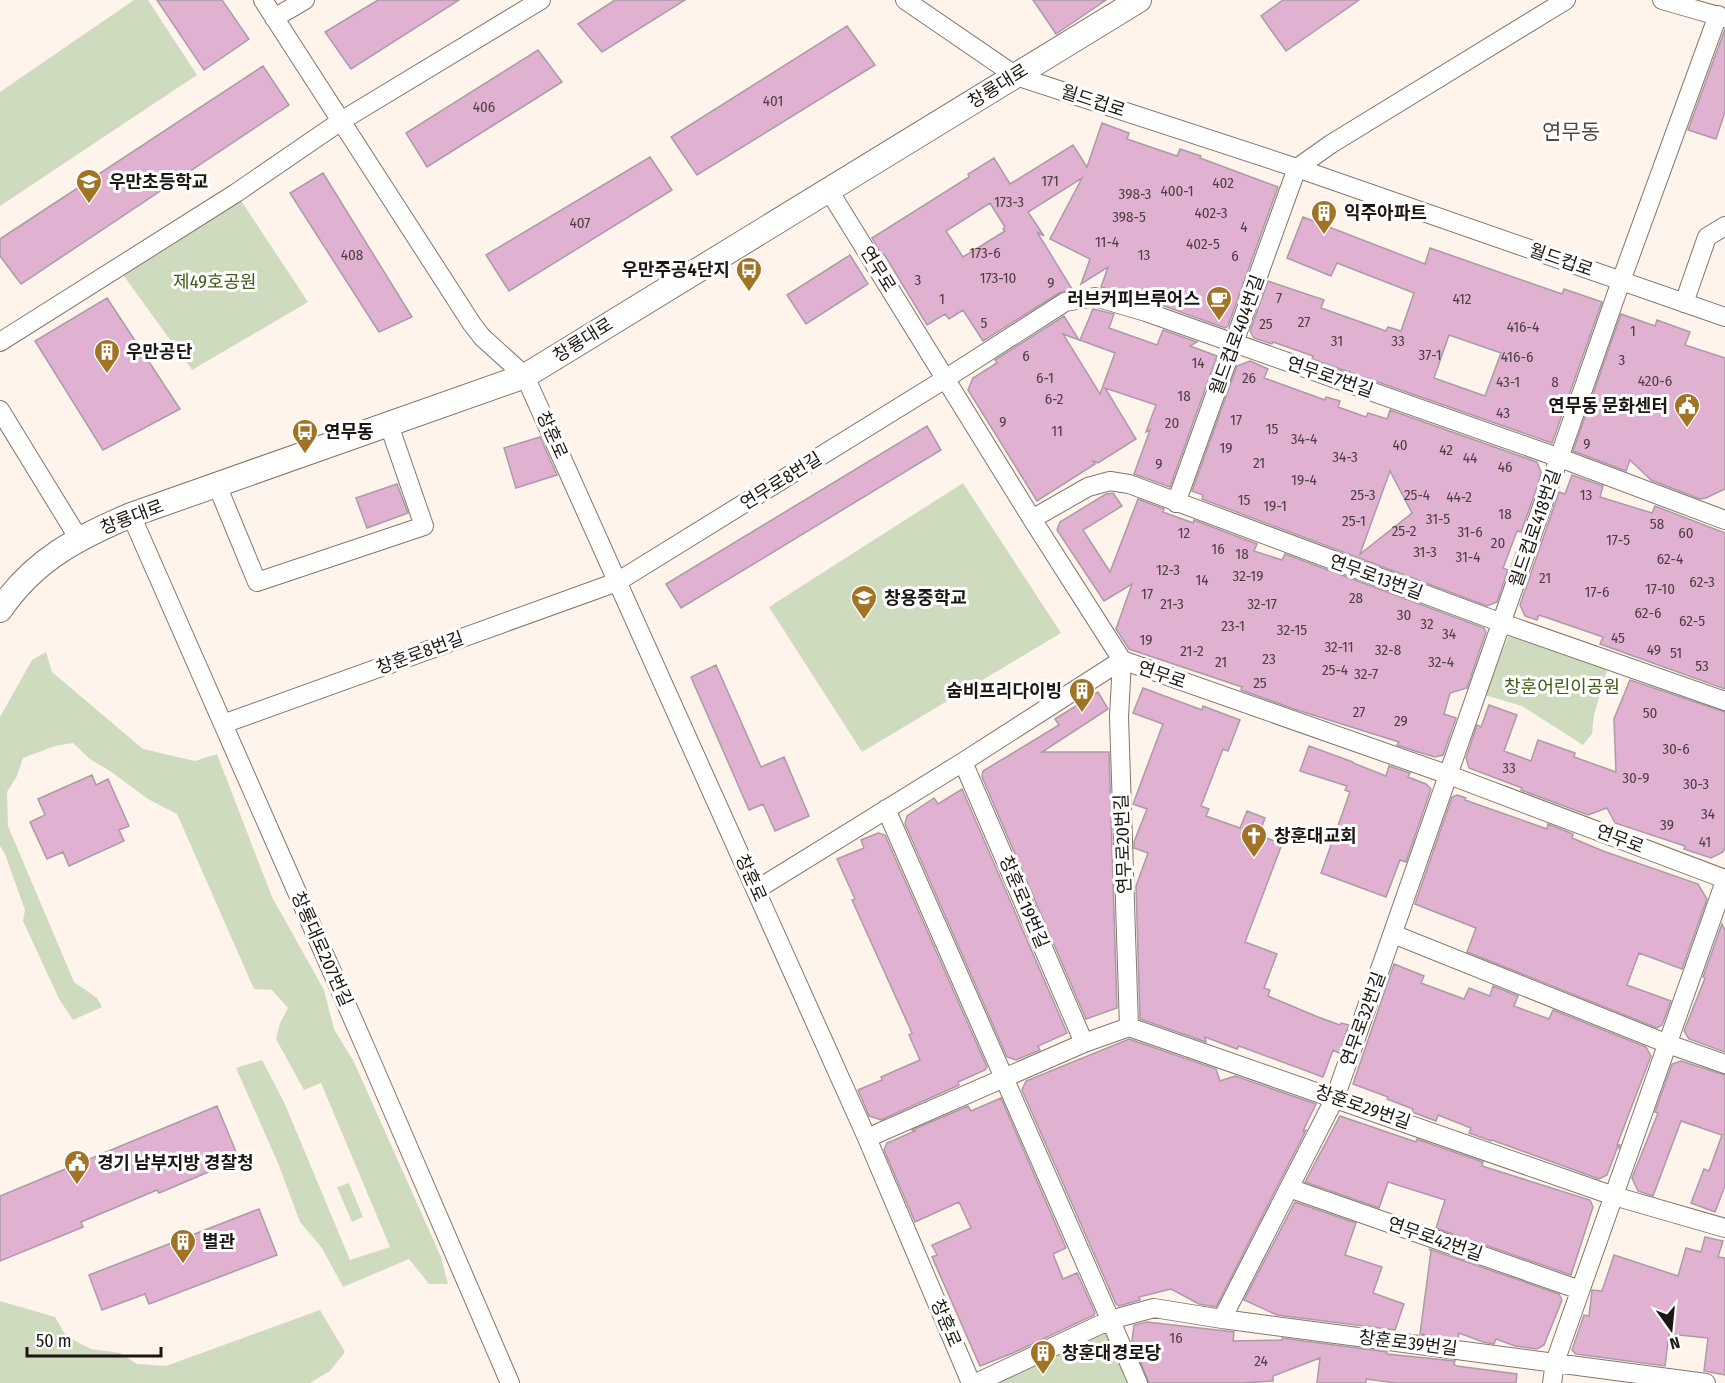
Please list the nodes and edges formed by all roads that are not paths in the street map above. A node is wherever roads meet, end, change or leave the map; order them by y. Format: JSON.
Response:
{"nodes":[{"id":1,"x":263,"y":0,"type":"edge"},
{"id":2,"x":305,"y":0,"type":"edge"},
{"id":3,"x":541,"y":0,"type":"edge"},
{"id":4,"x":905,"y":0,"type":"edge"},
{"id":5,"x":1139,"y":0,"type":"edge"},
{"id":6,"x":1566,"y":0,"type":"edge"},
{"id":7,"x":1662,"y":0,"type":"edge"},
{"id":8,"x":1722,"y":16,"type":"edge"},
{"id":9,"x":274,"y":18,"type":"junction"},
{"id":10,"x":1016,"y":76,"type":"junction"},
{"id":11,"x":341,"y":121,"type":"junction"},
{"id":12,"x":1297,"y":168,"type":"junction"},
{"id":13,"x":828,"y":189,"type":"junction"},
{"id":14,"x":1725,"y":226,"type":"edge"},
{"id":15,"x":1621,"y":281,"type":"junction"},
{"id":16,"x":1684,"y":303,"type":"junction"},
{"id":17,"x":1725,"y":317,"type":"edge"},
{"id":18,"x":0,"y":342,"type":"edge"},
{"id":19,"x":1234,"y":343,"type":"junction"},
{"id":20,"x":525,"y":376,"type":"junction"},
{"id":21,"x":945,"y":379,"type":"junction"},
{"id":22,"x":0,"y":410,"type":"edge"},
{"id":23,"x":389,"y":425,"type":"junction"},
{"id":24,"x":1560,"y":458,"type":"junction"},
{"id":25,"x":217,"y":485,"type":"junction"},
{"id":26,"x":1176,"y":503,"type":"junction"},
{"id":27,"x":131,"y":515,"type":"junction"},
{"id":28,"x":1032,"y":519,"type":"junction"},
{"id":29,"x":1725,"y":520,"type":"edge"},
{"id":30,"x":79,"y":539,"type":"junction"},
{"id":31,"x":617,"y":582,"type":"junction"},
{"id":32,"x":0,"y":610,"type":"edge"},
{"id":33,"x":1502,"y":623,"type":"junction"},
{"id":34,"x":1122,"y":660,"type":"junction"},
{"id":35,"x":1725,"y":701,"type":"edge"},
{"id":36,"x":223,"y":723,"type":"junction"},
{"id":37,"x":963,"y":762,"type":"junction"},
{"id":38,"x":1449,"y":775,"type":"junction"},
{"id":39,"x":886,"y":809,"type":"junction"},
{"id":40,"x":1725,"y":880,"type":"edge"},
{"id":41,"x":756,"y":890,"type":"junction"},
{"id":42,"x":1393,"y":934,"type":"junction"},
{"id":43,"x":1129,"y":1027,"type":"junction"},
{"id":44,"x":1084,"y":1043,"type":"junction"},
{"id":45,"x":1668,"y":1044,"type":"junction"},
{"id":46,"x":1725,"y":1064,"type":"edge"},
{"id":47,"x":1004,"y":1077,"type":"junction"},
{"id":48,"x":1335,"y":1098,"type":"junction"},
{"id":49,"x":867,"y":1138,"type":"junction"},
{"id":50,"x":1289,"y":1188,"type":"junction"},
{"id":51,"x":1614,"y":1196,"type":"junction"},
{"id":52,"x":1725,"y":1228,"type":"edge"},
{"id":53,"x":1580,"y":1290,"type":"junction"},
{"id":54,"x":1222,"y":1319,"type":"junction"},
{"id":55,"x":1110,"y":1320,"type":"junction"},
{"id":56,"x":1555,"y":1362,"type":"junction"},
{"id":57,"x":978,"y":1382,"type":"edge"},
{"id":58,"x":510,"y":1383,"type":"edge"},
{"id":59,"x":1138,"y":1383,"type":"edge"},
{"id":60,"x":1552,"y":1383,"type":"edge"},
{"id":61,"x":1706,"y":1383,"type":"edge"}],
"edges":[{"from":1,"to":9,"type":"street"},
{"from":2,"to":9,"type":"street"},
{"from":3,"to":11,"type":"street"},
{"from":4,"to":10,"type":"street","name":"월드컵로"},
{"from":5,"to":10,"type":"main road","name":"창룡대로"},
{"from":6,"to":12,"type":"street"},
{"from":7,"to":8,"type":"street"},
{"from":8,"to":15,"type":"street"},
{"from":9,"to":11,"type":"street"},
{"from":10,"to":12,"type":"street","name":"월드컵로"},
{"from":10,"to":13,"type":"main road","name":"창룡대로"},
{"from":11,"to":18,"type":"street"},
{"from":11,"to":20,"type":"street"},
{"from":12,"to":15,"type":"street","name":"월드컵로"},
{"from":12,"to":19,"type":"street","name":"월드컵로404번길"},
{"from":13,"to":20,"type":"main road","name":"창룡대로"},
{"from":13,"to":21,"type":"street","name":"연무로"},
{"from":14,"to":16,"type":"street"},
{"from":15,"to":16,"type":"street","name":"월드컵로"},
{"from":15,"to":24,"type":"street","name":"월드컵로418번길"},
{"from":16,"to":17,"type":"street","name":"월드컵로"},
{"from":19,"to":21,"type":"street","name":"연무로7번길"},
{"from":19,"to":24,"type":"street","name":"연무로7번길"},
{"from":19,"to":26,"type":"street","name":"월드컵로404번길"},
{"from":20,"to":23,"type":"main road","name":"창룡대로"},
{"from":20,"to":31,"type":"street","name":"창훈로"},
{"from":21,"to":28,"type":"street","name":"연무로"},
{"from":21,"to":31,"type":"street","name":"연무로8번길"},
{"from":22,"to":30,"type":"street"},
{"from":23,"to":25,"type":"main road","name":"창룡대로"},
{"from":23,"to":25,"type":"street"},
{"from":24,"to":29,"type":"street","name":"연무로7번길"},
{"from":24,"to":33,"type":"street","name":"월드컵로418번길"},
{"from":25,"to":27,"type":"main road","name":"창룡대로"},
{"from":26,"to":28,"type":"street","name":"연무로13번길"},
{"from":26,"to":33,"type":"street","name":"연무로13번길"},
{"from":27,"to":30,"type":"main road","name":"창룡대로"},
{"from":27,"to":36,"type":"street","name":"창룡대로207번길"},
{"from":28,"to":34,"type":"street","name":"연무로"},
{"from":30,"to":32,"type":"main road","name":"창룡대로"},
{"from":31,"to":36,"type":"street","name":"창훈로8번길"},
{"from":31,"to":41,"type":"street","name":"창훈로"},
{"from":33,"to":35,"type":"street","name":"연무로13번길"},
{"from":33,"to":38,"type":"street","name":"월드컵로418번길"},
{"from":34,"to":37,"type":"street"},
{"from":34,"to":38,"type":"street","name":"연무로"},
{"from":34,"to":43,"type":"street","name":"연무로20번길"},
{"from":36,"to":58,"type":"street","name":"창룡대로207번길"},
{"from":37,"to":39,"type":"street"},
{"from":37,"to":44,"type":"street","name":"창훈로19번길"},
{"from":38,"to":40,"type":"street","name":"연무로"},
{"from":38,"to":42,"type":"street","name":"연무로32번길"},
{"from":39,"to":41,"type":"street"},
{"from":39,"to":47,"type":"street"},
{"from":40,"to":45,"type":"street"},
{"from":41,"to":49,"type":"street","name":"창훈로"},
{"from":42,"to":45,"type":"street"},
{"from":42,"to":48,"type":"street","name":"연무로32번길"},
{"from":43,"to":44,"type":"street"},
{"from":43,"to":48,"type":"street","name":"창훈로29번길"},
{"from":44,"to":47,"type":"street"},
{"from":45,"to":46,"type":"street"},
{"from":45,"to":51,"type":"street"},
{"from":47,"to":49,"type":"street"},
{"from":47,"to":55,"type":"street"},
{"from":48,"to":50,"type":"street","name":"연무로32번길"},
{"from":48,"to":51,"type":"street","name":"창훈로29번길"},
{"from":49,"to":57,"type":"street","name":"창훈로"},
{"from":50,"to":53,"type":"street","name":"연무로42번길"},
{"from":50,"to":54,"type":"street","name":"연무로32번길"},
{"from":51,"to":52,"type":"street","name":"창훈로29번길"},
{"from":51,"to":53,"type":"street"},
{"from":53,"to":56,"type":"street"},
{"from":54,"to":55,"type":"street","name":"창훈로39번길"},
{"from":54,"to":56,"type":"street","name":"창훈로39번길"},
{"from":55,"to":57,"type":"street","name":"창훈로39번길"},
{"from":55,"to":59,"type":"street"},
{"from":56,"to":60,"type":"street"},
{"from":56,"to":61,"type":"street","name":"창훈로39번길"}]}
